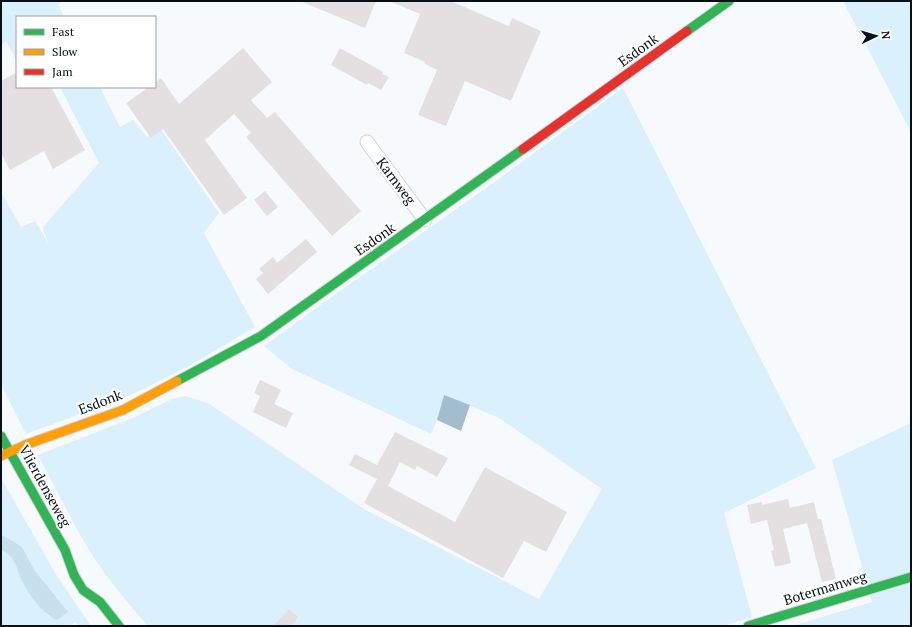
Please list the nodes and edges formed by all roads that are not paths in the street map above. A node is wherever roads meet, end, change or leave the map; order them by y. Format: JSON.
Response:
{"nodes":[{"id":1,"x":729,"y":1,"type":"edge"},
{"id":2,"x":367,"y":142,"type":"dead end"},
{"id":3,"x":425,"y":220,"type":"junction"},
{"id":4,"x":1,"y":436,"type":"edge"},
{"id":5,"x":5,"y":454,"type":"edge"},
{"id":6,"x":65,"y":550,"type":"junction"},
{"id":7,"x":81,"y":566,"type":"dead end"},
{"id":8,"x":911,"y":577,"type":"edge"},
{"id":9,"x":95,"y":589,"type":"dead end"},
{"id":10,"x":100,"y":602,"type":"junction"},
{"id":11,"x":119,"y":626,"type":"edge"},
{"id":12,"x":748,"y":626,"type":"edge"}],
"edges":[{"from":1,"to":3,"type":"street","name":"Esdonk"},
{"from":2,"to":3,"type":"street","name":"Karnweg"},
{"from":3,"to":5,"type":"street","name":"Esdonk"},
{"from":4,"to":5,"type":"street","name":"Vlierdenseweg"},
{"from":5,"to":6,"type":"street","name":"Vlierdenseweg"},
{"from":6,"to":7,"type":"street","name":"Vlierdenseweg"},
{"from":6,"to":10,"type":"street","name":"Vlierdenseweg"},
{"from":8,"to":12,"type":"street","name":"Botermanweg"},
{"from":9,"to":10,"type":"street","name":"Vlierdenseweg"},
{"from":10,"to":11,"type":"street","name":"Vlierdenseweg"}]}
